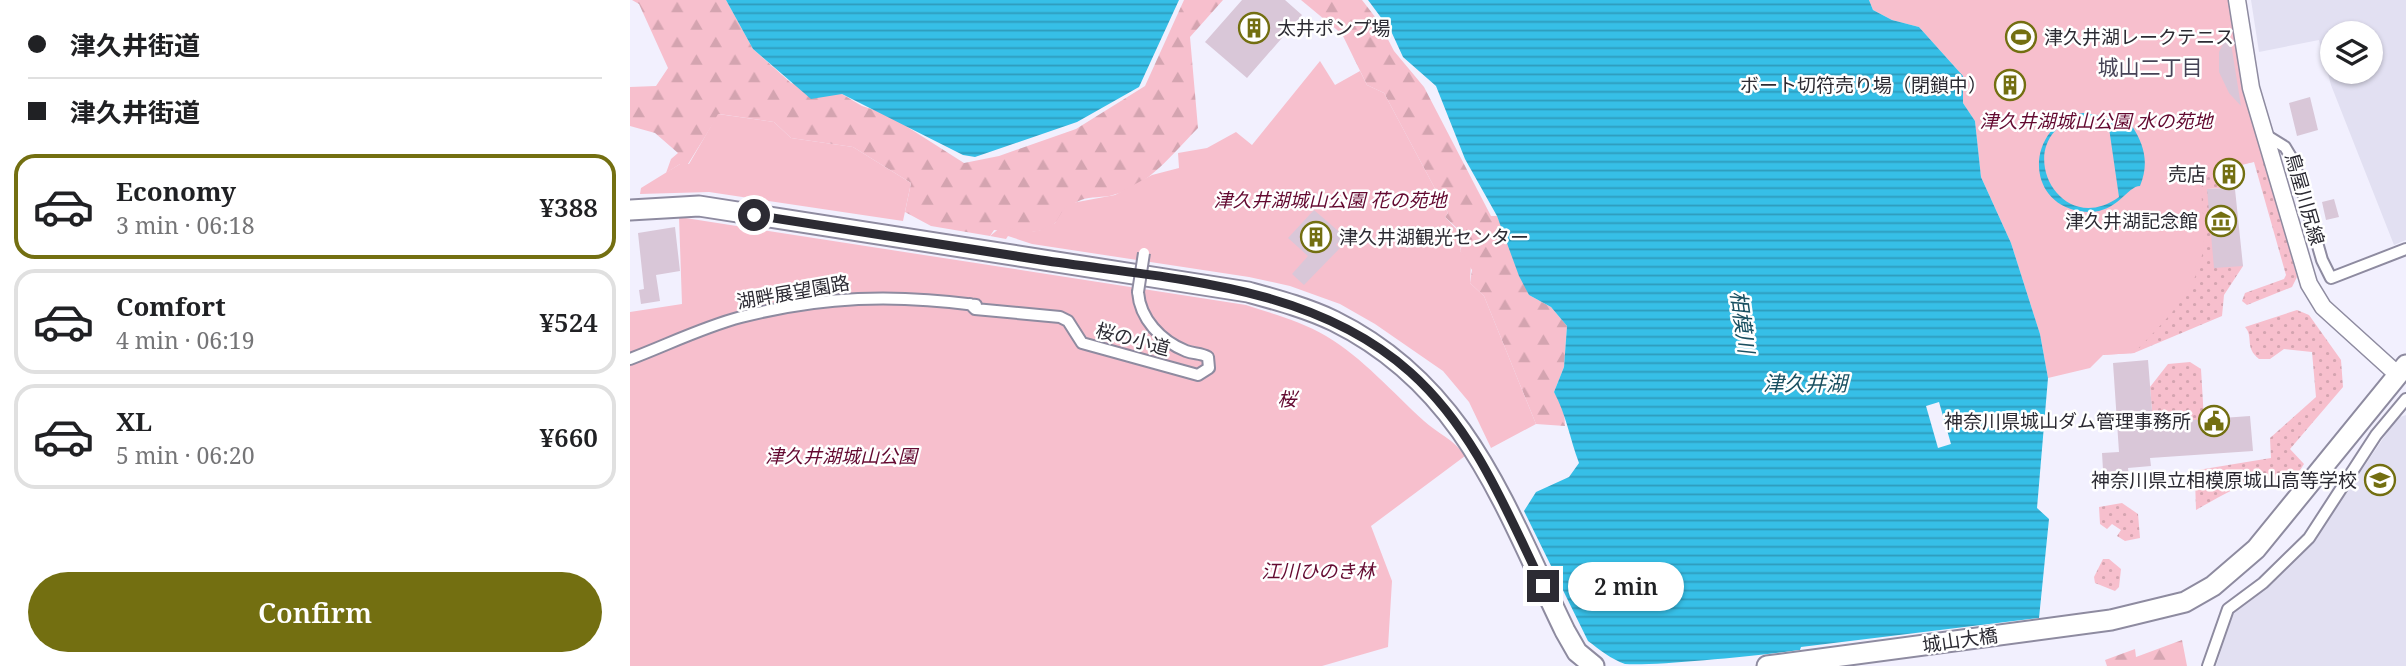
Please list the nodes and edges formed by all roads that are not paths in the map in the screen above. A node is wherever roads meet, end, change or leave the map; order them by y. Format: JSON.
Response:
{"nodes":[{"id":1,"x":2237,"y":0,"type":"edge"},
{"id":2,"x":2264,"y":134,"type":"junction"},
{"id":3,"x":630,"y":210,"type":"edge"},
{"id":4,"x":2406,"y":248,"type":"edge"},
{"id":5,"x":1145,"y":249,"type":"dead end"},
{"id":6,"x":1068,"y":321,"type":"joint"},
{"id":7,"x":630,"y":359,"type":"edge"},
{"id":8,"x":2402,"y":370,"type":"edge"},
{"id":9,"x":2406,"y":399,"type":"edge"},
{"id":10,"x":1594,"y":666,"type":"edge"},
{"id":11,"x":1767,"y":666,"type":"edge"},
{"id":12,"x":2208,"y":666,"type":"edge"}],
"edges":[{"from":1,"to":2,"type":"main road","name":"鳥屋川尻線"},
{"from":2,"to":4,"type":"street"},
{"from":2,"to":8,"type":"main road","name":"鳥屋川尻線"},
{"from":3,"to":10,"type":"highway"},
{"from":5,"to":6,"type":"street","name":"桜の小道","bridge":true},
{"from":6,"to":7,"type":"street","name":"湖畔展望園路"},
{"from":8,"to":11,"type":"highway","name":"城山大橋"},
{"from":9,"to":12,"type":"street"}]}
